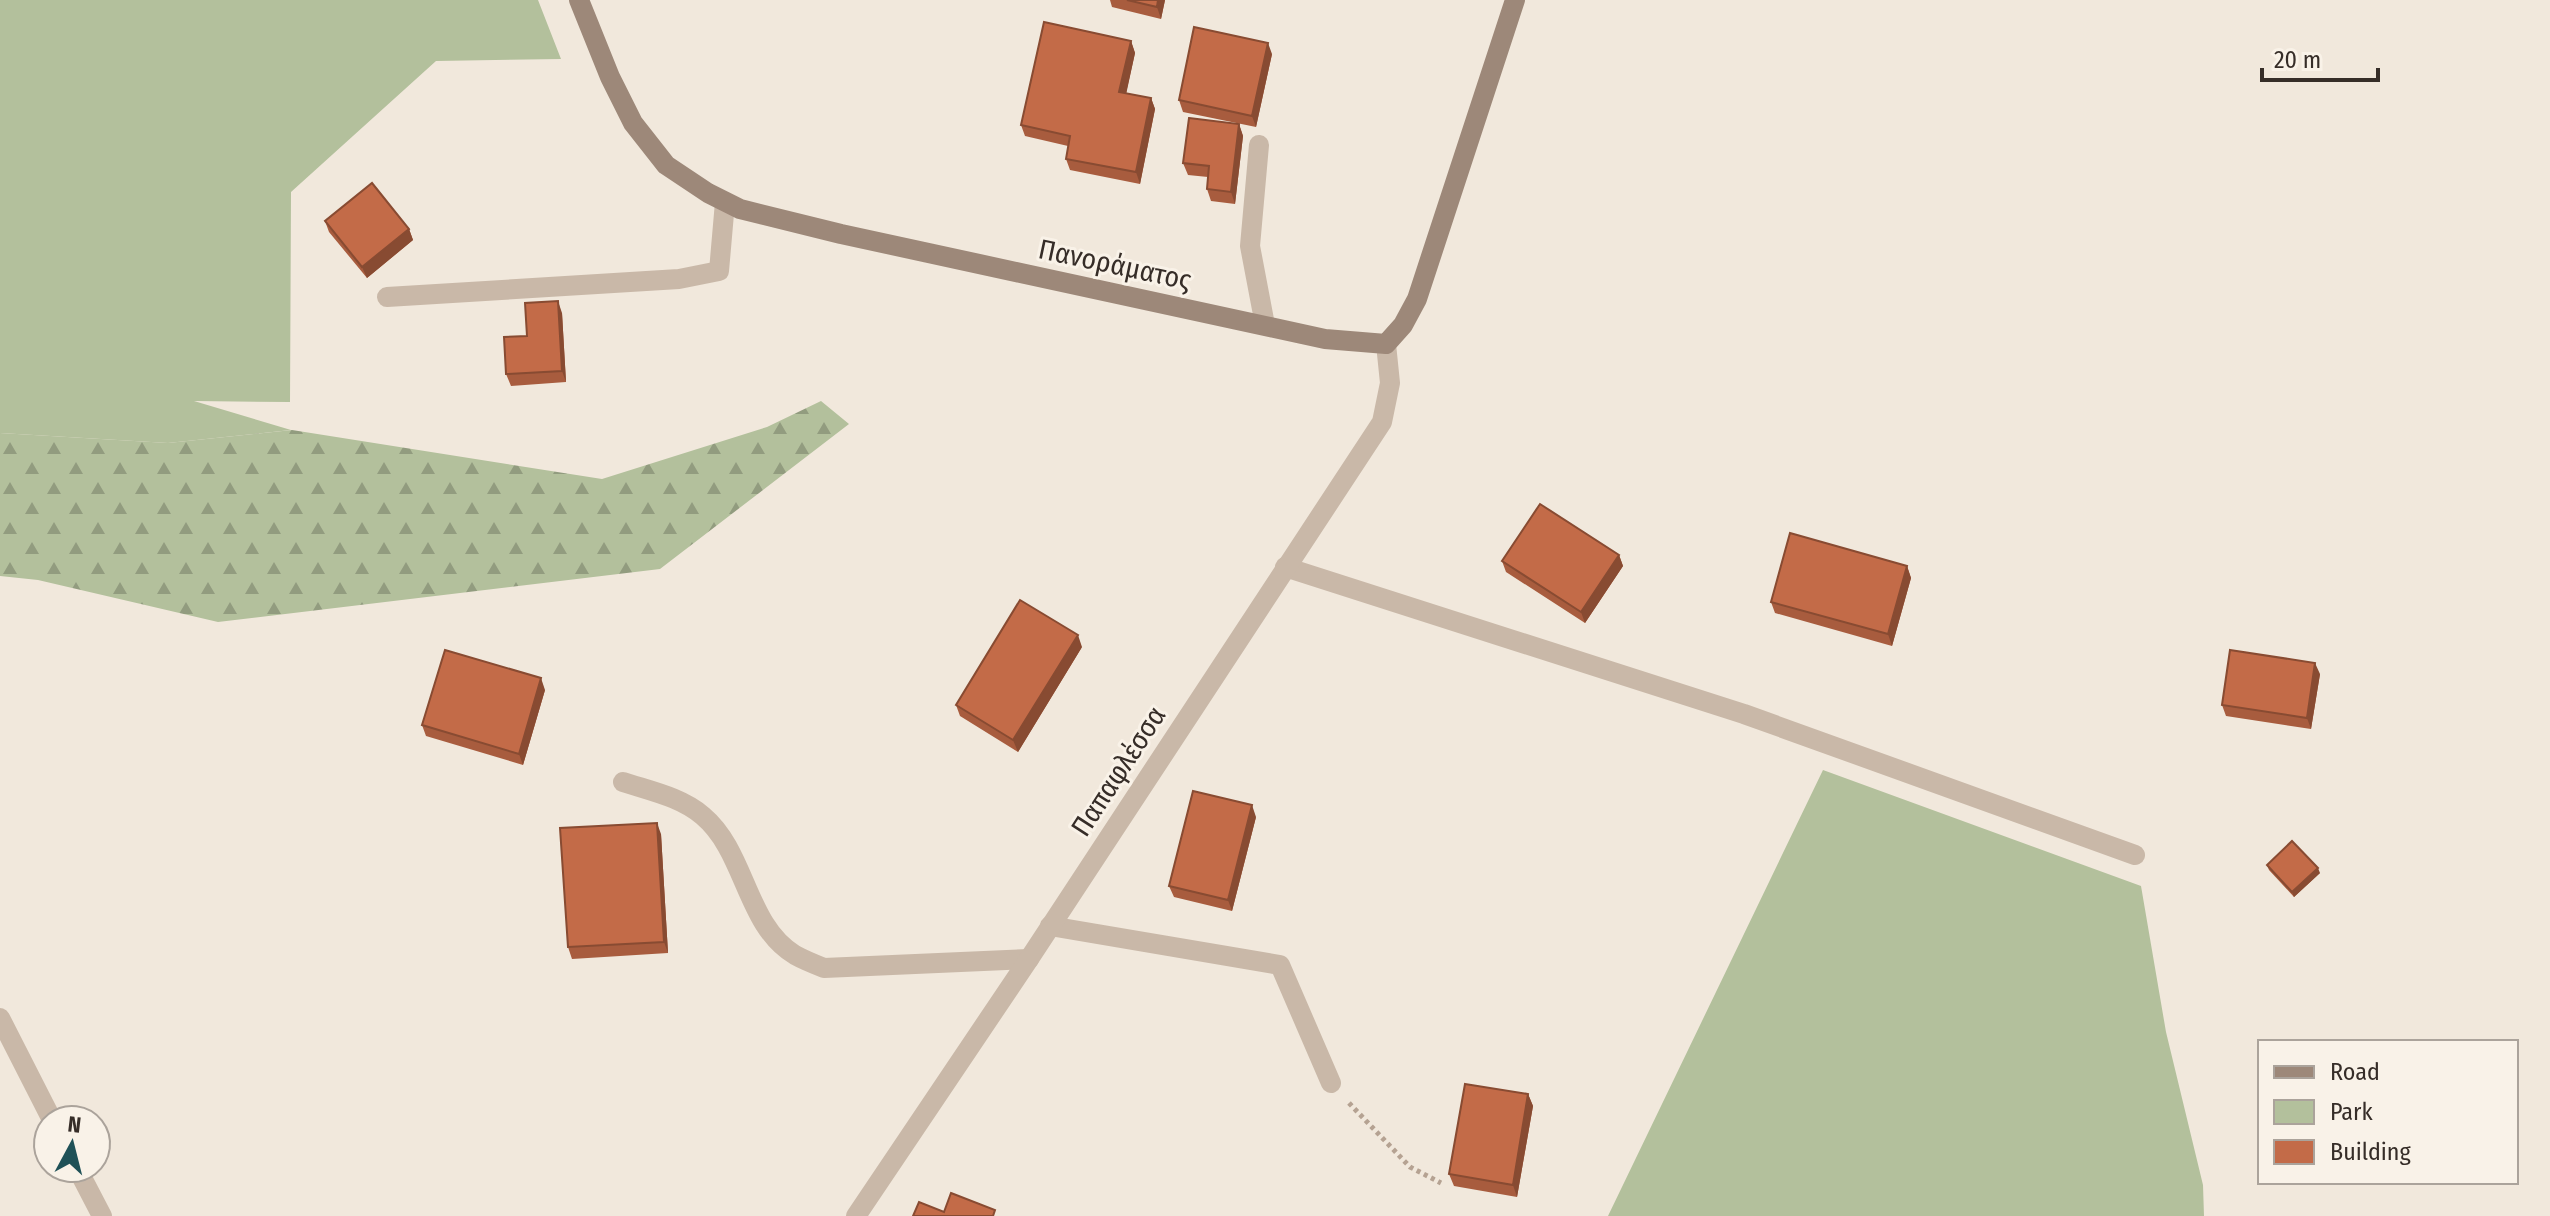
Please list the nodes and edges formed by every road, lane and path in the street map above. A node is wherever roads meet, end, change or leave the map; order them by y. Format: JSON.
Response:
{"nodes":[{"id":1,"x":579,"y":0,"type":"edge"},
{"id":2,"x":1515,"y":0,"type":"edge"},
{"id":3,"x":1259,"y":145,"type":"dead end"},
{"id":4,"x":725,"y":202,"type":"junction"},
{"id":5,"x":387,"y":297,"type":"dead end"},
{"id":6,"x":1265,"y":325,"type":"junction"},
{"id":7,"x":1386,"y":344,"type":"junction"},
{"id":8,"x":1285,"y":567,"type":"junction"},
{"id":9,"x":623,"y":782,"type":"dead end"},
{"id":10,"x":2135,"y":855,"type":"dead end"},
{"id":11,"x":1050,"y":926,"type":"junction"},
{"id":12,"x":1029,"y":959,"type":"junction"},
{"id":13,"x":0,"y":1018,"type":"edge"},
{"id":14,"x":1331,"y":1083,"type":"joint"},
{"id":15,"x":44,"y":1104,"type":"edge"},
{"id":16,"x":1441,"y":1183,"type":"dead end"},
{"id":17,"x":85,"y":1184,"type":"edge"},
{"id":18,"x":102,"y":1216,"type":"edge"},
{"id":19,"x":856,"y":1216,"type":"edge"}],
"edges":[{"from":1,"to":4,"type":"main road","name":"Πανοράματος"},
{"from":2,"to":7,"type":"main road"},
{"from":3,"to":6,"type":"street"},
{"from":4,"to":5,"type":"street"},
{"from":4,"to":6,"type":"main road","name":"Πανοράματος"},
{"from":6,"to":7,"type":"main road","name":"Πανοράματος"},
{"from":7,"to":8,"type":"street","name":"Παπαφλέσσα"},
{"from":8,"to":10,"type":"street"},
{"from":8,"to":11,"type":"street","name":"Παπαφλέσσα"},
{"from":9,"to":12,"type":"street"},
{"from":11,"to":12,"type":"street","name":"Παπαφλέσσα"},
{"from":11,"to":14,"type":"street"},
{"from":12,"to":19,"type":"street","name":"Παπαφλέσσα"},
{"from":13,"to":15,"type":"street"},
{"from":14,"to":16,"type":"path"},
{"from":17,"to":18,"type":"street"}]}
